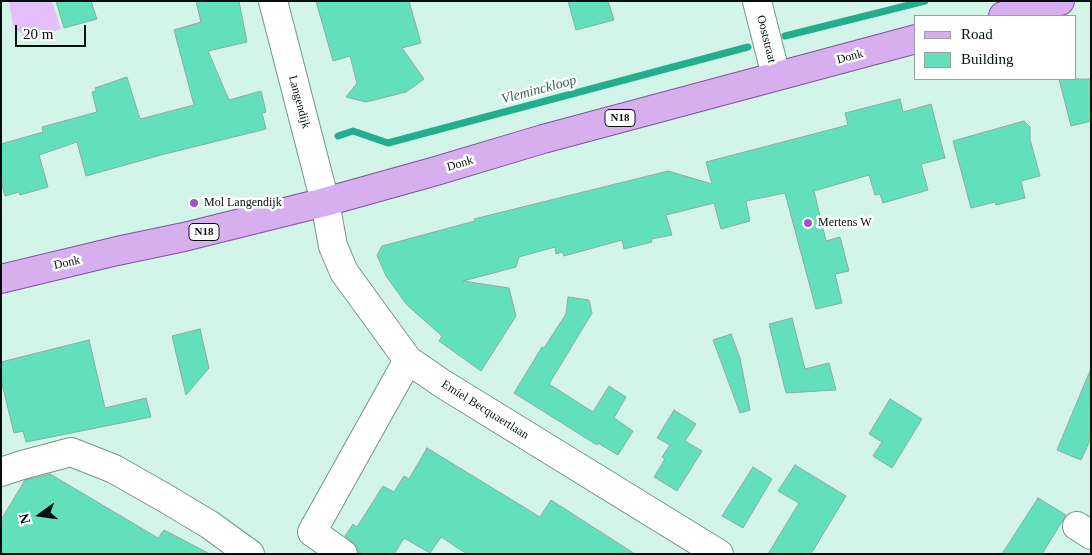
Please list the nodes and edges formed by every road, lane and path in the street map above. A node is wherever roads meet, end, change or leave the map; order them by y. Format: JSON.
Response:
{"nodes":[{"id":1,"x":273,"y":1,"type":"edge"},
{"id":2,"x":757,"y":1,"type":"edge"},
{"id":3,"x":1060,"y":1,"type":"edge"},
{"id":4,"x":1007,"y":15,"type":"edge"},
{"id":5,"x":914,"y":40,"type":"edge"},
{"id":6,"x":776,"y":76,"type":"junction"},
{"id":7,"x":325,"y":202,"type":"junction"},
{"id":8,"x":1,"y":279,"type":"edge"},
{"id":9,"x":408,"y":360,"type":"junction"},
{"id":10,"x":1,"y":472,"type":"edge"},
{"id":11,"x":250,"y":554,"type":"edge"},
{"id":12,"x":343,"y":554,"type":"edge"},
{"id":13,"x":719,"y":554,"type":"edge"}],
"edges":[{"from":1,"to":7,"type":"street","name":"Langendijk"},
{"from":2,"to":6,"type":"street","name":"Ooststraat"},
{"from":3,"to":4,"type":"main road"},
{"from":5,"to":6,"type":"main road","name":"Donk","number":"N18"},
{"from":6,"to":7,"type":"main road","name":"Donk","number":"N18"},
{"from":7,"to":8,"type":"main road","name":"Donk","number":"N18"},
{"from":7,"to":9,"type":"street","name":"Emiel Becquaertlaan"},
{"from":9,"to":12,"type":"street"},
{"from":9,"to":13,"type":"street","name":"Emiel Becquaertlaan"},
{"from":10,"to":11,"type":"street"}]}
